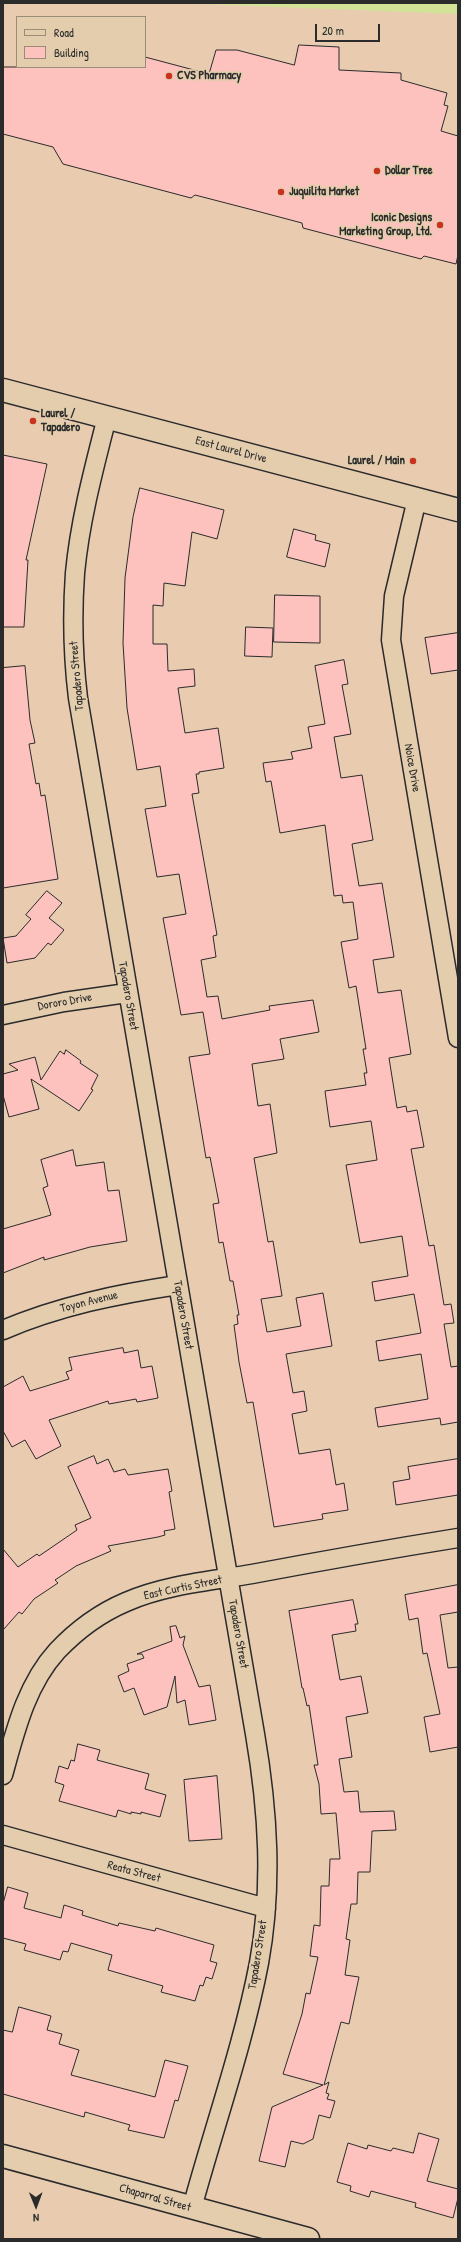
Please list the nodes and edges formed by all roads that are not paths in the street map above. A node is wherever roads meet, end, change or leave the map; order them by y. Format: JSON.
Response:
{"nodes":[{"id":1,"x":3,"y":390,"type":"edge"},
{"id":2,"x":106,"y":417,"type":"junction"},
{"id":3,"x":417,"y":499,"type":"junction"},
{"id":4,"x":458,"y":510,"type":"edge"},
{"id":5,"x":127,"y":993,"type":"junction"},
{"id":6,"x":3,"y":1015,"type":"edge"},
{"id":7,"x":458,"y":1038,"type":"edge"},
{"id":8,"x":178,"y":1285,"type":"junction"},
{"id":9,"x":3,"y":1330,"type":"edge"},
{"id":10,"x":458,"y":1538,"type":"edge"},
{"id":11,"x":228,"y":1578,"type":"junction"},
{"id":12,"x":3,"y":1775,"type":"edge"},
{"id":13,"x":3,"y":1835,"type":"edge"},
{"id":14,"x":266,"y":1908,"type":"junction"},
{"id":15,"x":3,"y":2156,"type":"edge"},
{"id":16,"x":192,"y":2208,"type":"junction"},
{"id":17,"x":308,"y":2239,"type":"edge"}],
"edges":[{"from":1,"to":2,"type":"main road","name":"East Laurel Drive"},
{"from":2,"to":3,"type":"main road","name":"East Laurel Drive"},
{"from":2,"to":5,"type":"street","name":"Tapadero Street"},
{"from":3,"to":4,"type":"main road","name":"East Laurel Drive"},
{"from":3,"to":7,"type":"street","name":"Noice Drive"},
{"from":5,"to":6,"type":"street","name":"Dororo Drive"},
{"from":5,"to":8,"type":"street","name":"Tapadero Street"},
{"from":8,"to":9,"type":"street","name":"Toyon Avenue"},
{"from":8,"to":11,"type":"street","name":"Tapadero Street"},
{"from":10,"to":11,"type":"street","name":"East Curtis Street"},
{"from":11,"to":12,"type":"street","name":"East Curtis Street"},
{"from":11,"to":14,"type":"street","name":"Tapadero Street"},
{"from":13,"to":14,"type":"street","name":"Reata Street"},
{"from":14,"to":16,"type":"street","name":"Tapadero Street"},
{"from":15,"to":16,"type":"main road","name":"Chaparral Street"},
{"from":16,"to":17,"type":"main road","name":"Chaparral Street"}]}
